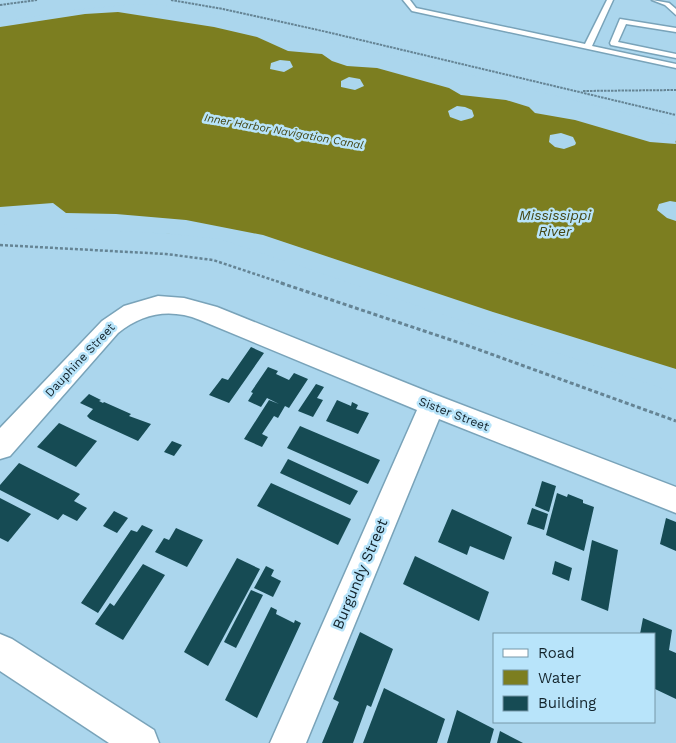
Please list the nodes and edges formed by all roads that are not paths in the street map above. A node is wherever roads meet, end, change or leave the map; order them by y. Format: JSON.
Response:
{"nodes":[{"id":1,"x":406,"y":0,"type":"edge"},
{"id":2,"x":610,"y":0,"type":"edge"},
{"id":3,"x":655,"y":0,"type":"edge"},
{"id":4,"x":676,"y":13,"type":"edge"},
{"id":5,"x":613,"y":19,"type":"junction"},
{"id":6,"x":645,"y":24,"type":"junction"},
{"id":7,"x":675,"y":30,"type":"edge"},
{"id":8,"x":642,"y":32,"type":"dead end"},
{"id":9,"x":636,"y":45,"type":"junction"},
{"id":10,"x":588,"y":47,"type":"junction"},
{"id":11,"x":676,"y":55,"type":"edge"},
{"id":12,"x":632,"y":56,"type":"junction"},
{"id":13,"x":675,"y":66,"type":"edge"},
{"id":14,"x":234,"y":324,"type":"joint"},
{"id":15,"x":432,"y":405,"type":"junction"},
{"id":16,"x":0,"y":447,"type":"edge"},
{"id":17,"x":676,"y":500,"type":"edge"},
{"id":18,"x":0,"y":651,"type":"edge"},
{"id":19,"x":141,"y":743,"type":"edge"},
{"id":20,"x":288,"y":743,"type":"edge"}],
"edges":[{"from":1,"to":10,"type":"lane"},
{"from":2,"to":5,"type":"lane"},
{"from":3,"to":4,"type":"lane"},
{"from":5,"to":6,"type":"lane"},
{"from":5,"to":9,"type":"lane"},
{"from":5,"to":10,"type":"lane"},
{"from":6,"to":7,"type":"lane"},
{"from":6,"to":8,"type":"lane"},
{"from":9,"to":11,"type":"lane"},
{"from":9,"to":12,"type":"lane"},
{"from":10,"to":12,"type":"lane"},
{"from":11,"to":13,"type":"lane"},
{"from":12,"to":13,"type":"lane"},
{"from":14,"to":15,"type":"street","name":"Sister Street"},
{"from":14,"to":16,"type":"street","name":"Dauphine Street"},
{"from":15,"to":17,"type":"street","name":"Sister Street"},
{"from":15,"to":20,"type":"street","name":"Burgundy Street"},
{"from":18,"to":19,"type":"street"}]}
